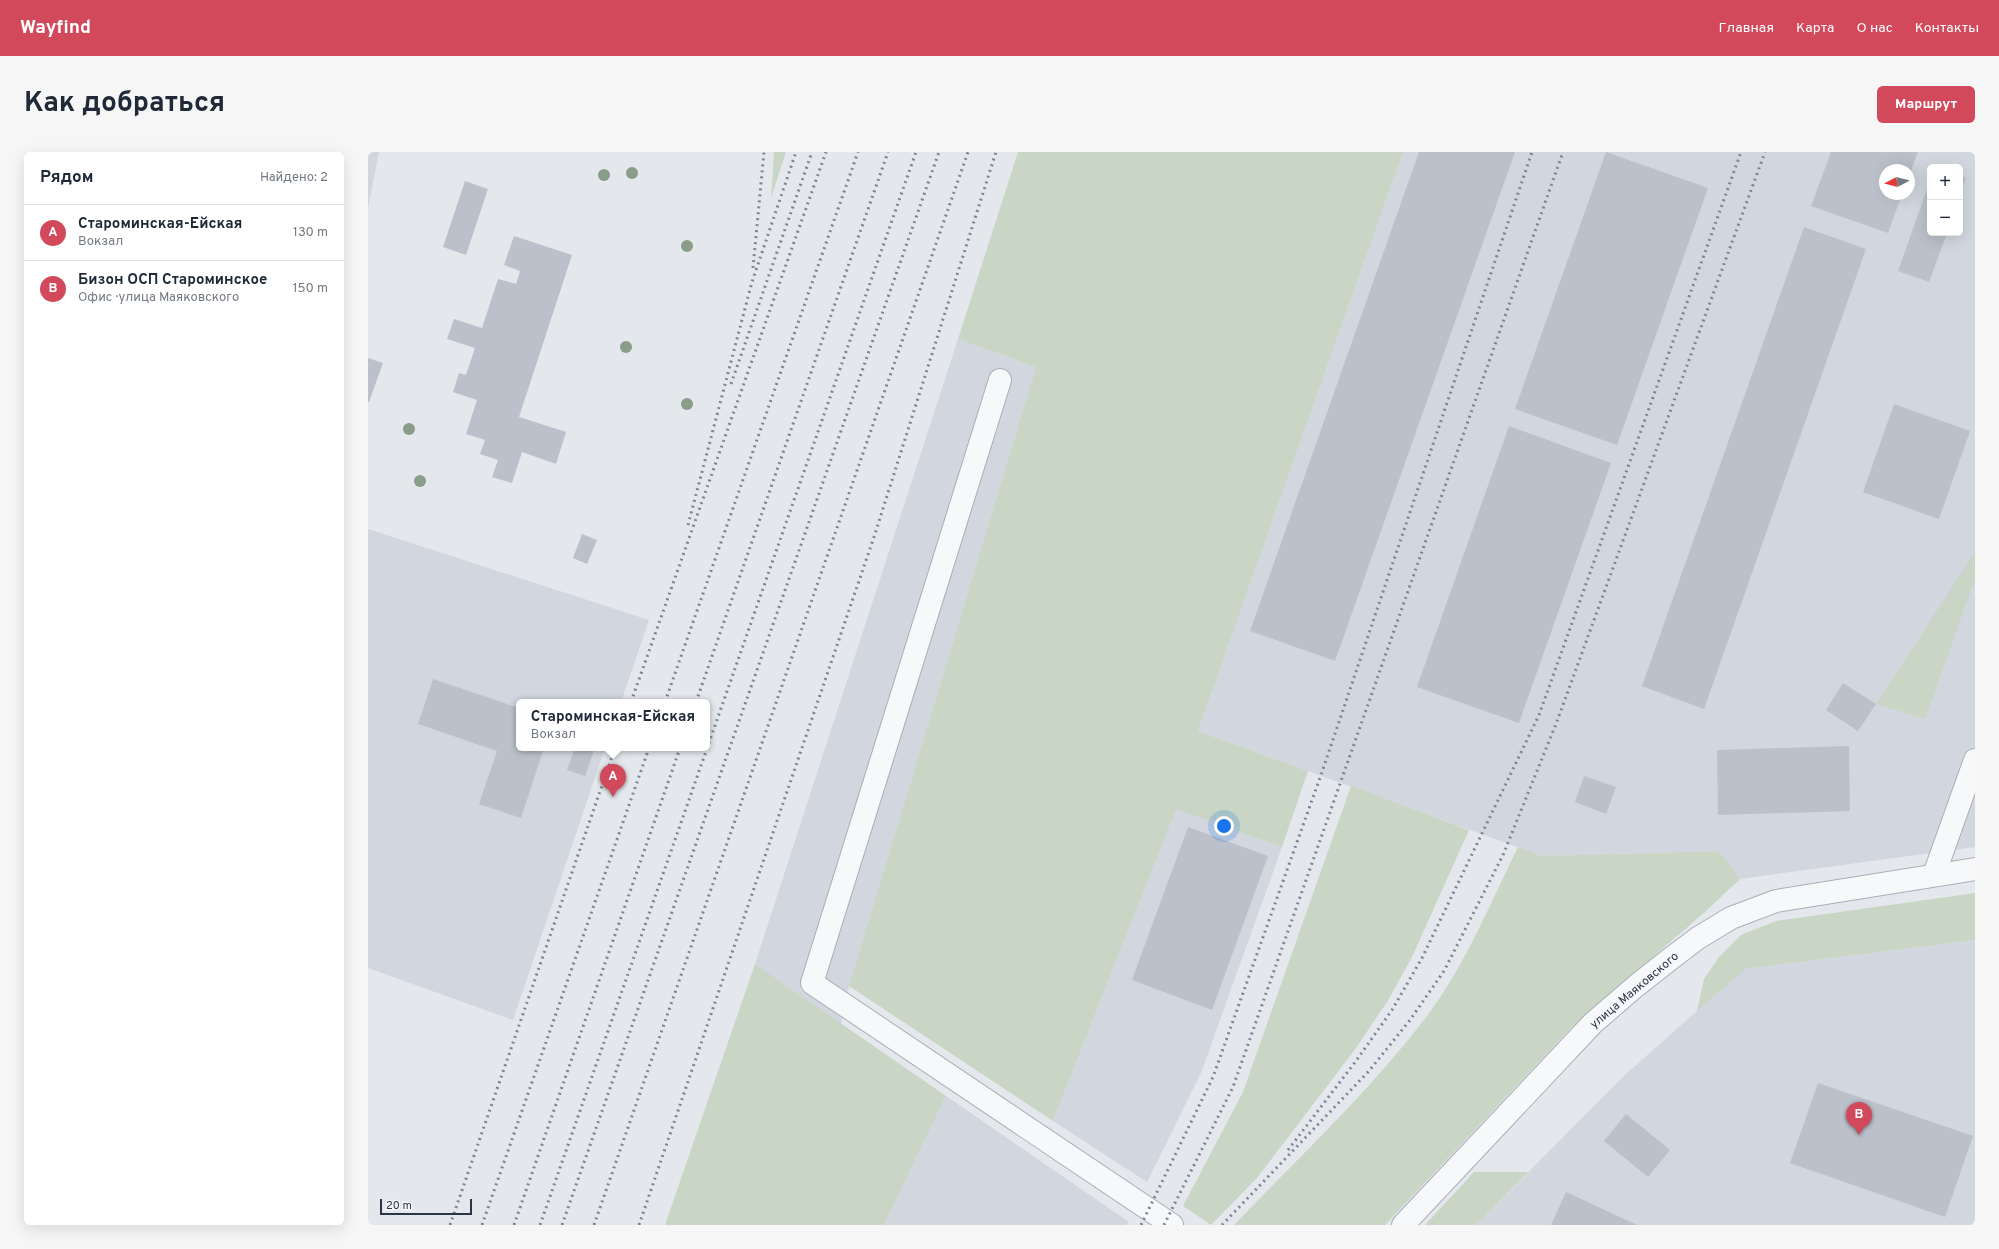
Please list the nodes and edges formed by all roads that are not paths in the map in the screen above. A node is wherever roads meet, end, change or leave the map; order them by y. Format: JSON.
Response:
{"nodes":[{"id":1,"x":1000,"y":380,"type":"dead end"},
{"id":2,"x":1975,"y":760,"type":"edge"},
{"id":3,"x":1975,"y":869,"type":"edge"},
{"id":4,"x":1934,"y":875,"type":"junction"},
{"id":5,"x":1172,"y":1225,"type":"edge"},
{"id":6,"x":1403,"y":1225,"type":"edge"}],
"edges":[{"from":1,"to":5,"type":"street"},
{"from":2,"to":4,"type":"street"},
{"from":3,"to":4,"type":"street","name":"улица Маяковского"},
{"from":4,"to":6,"type":"street","name":"улица Маяковского"}]}
